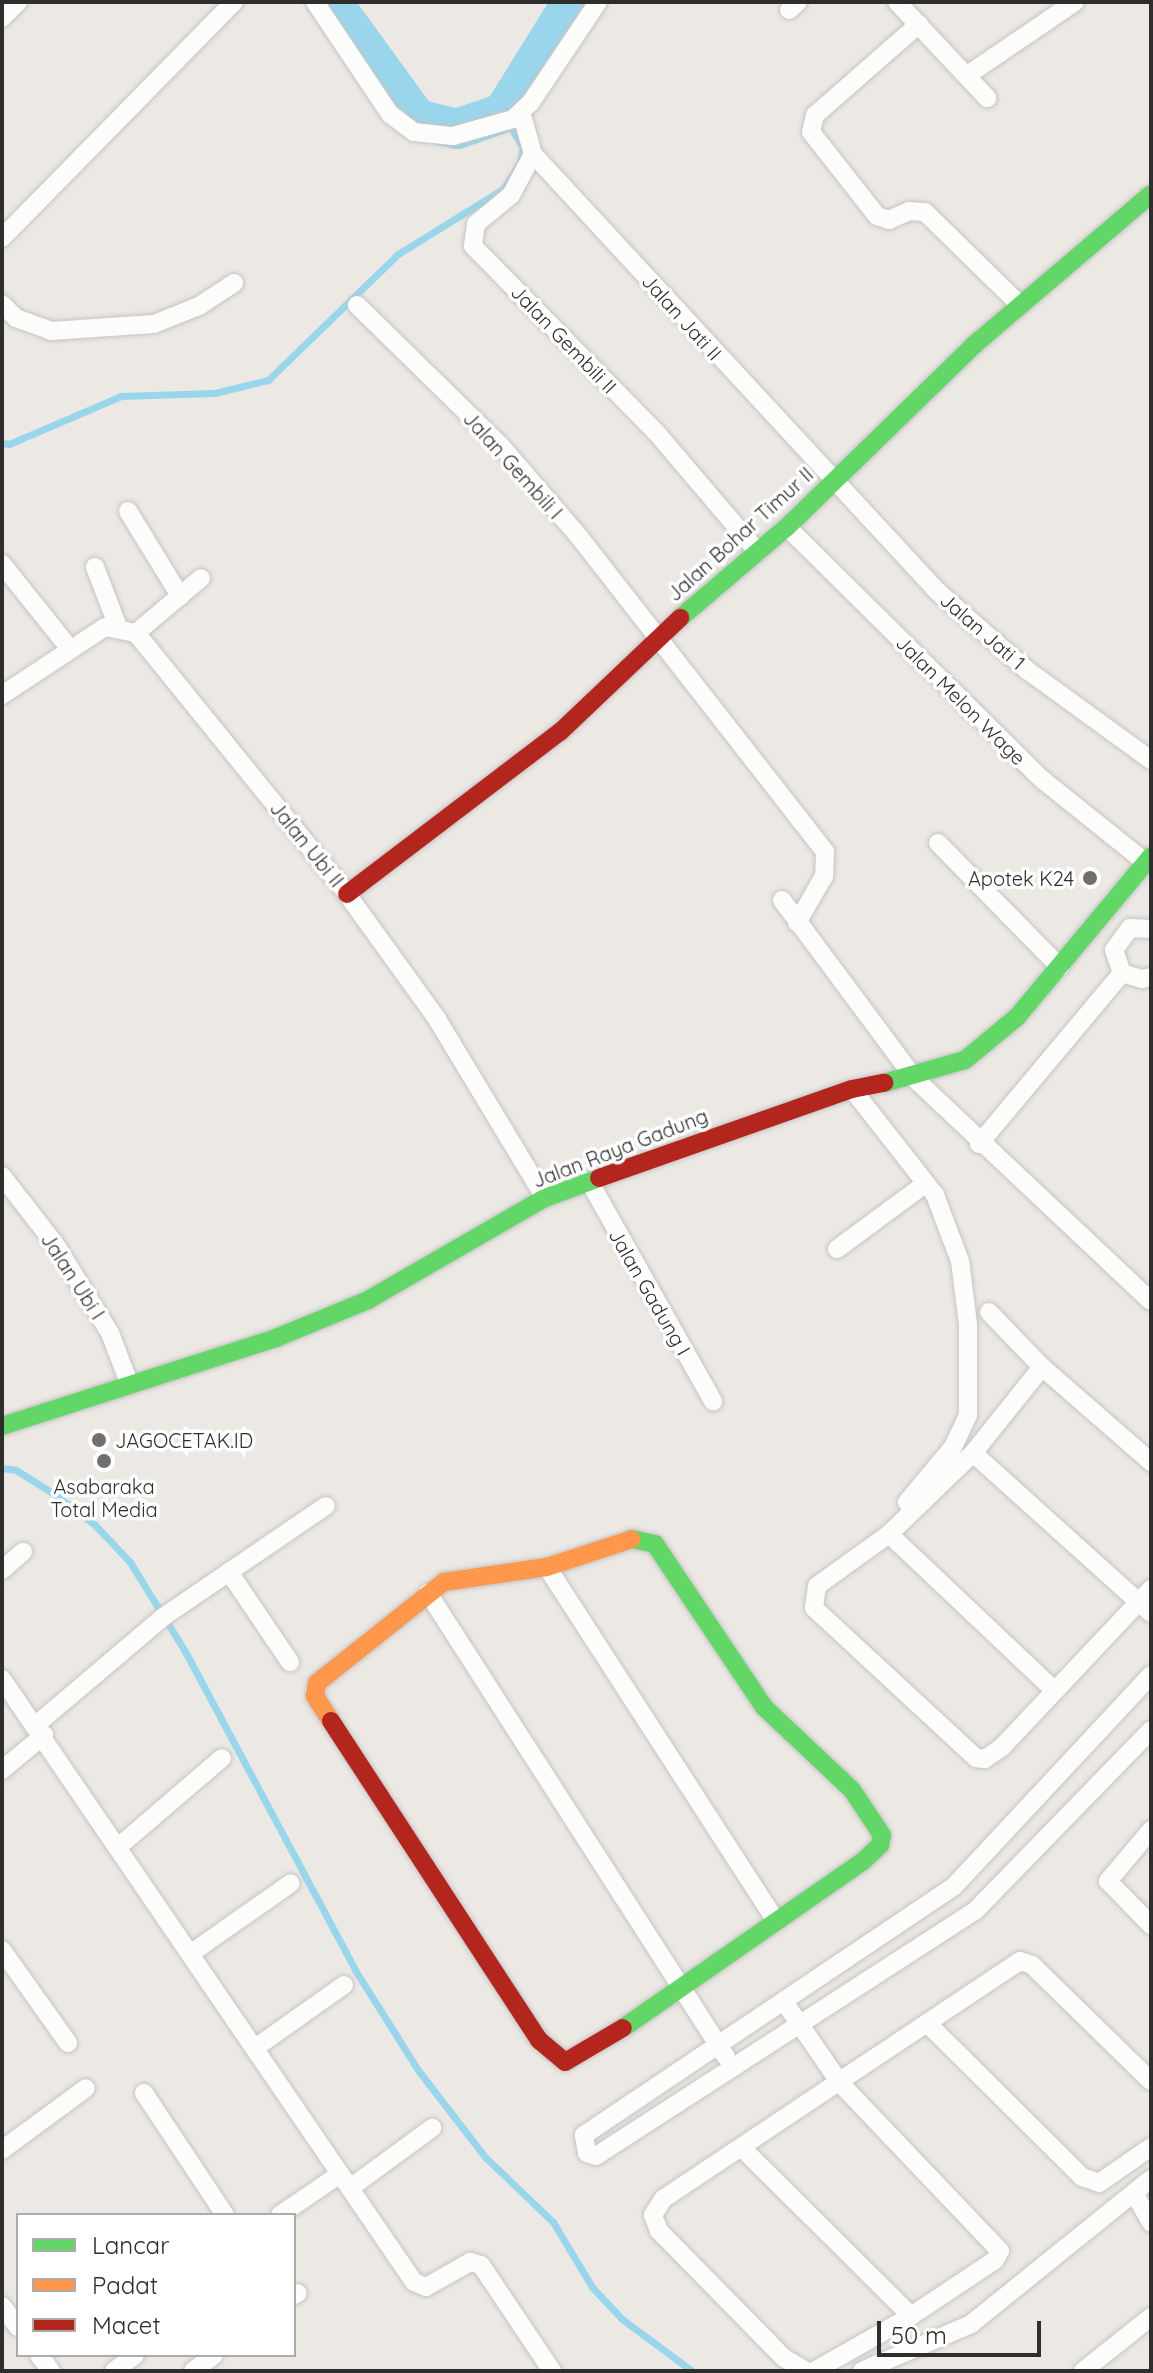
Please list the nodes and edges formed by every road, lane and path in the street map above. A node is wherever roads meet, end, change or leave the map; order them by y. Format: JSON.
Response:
{"nodes":[{"id":1,"x":18,"y":2,"type":"edge"},
{"id":2,"x":234,"y":2,"type":"edge"},
{"id":3,"x":315,"y":2,"type":"edge"},
{"id":4,"x":598,"y":2,"type":"edge"},
{"id":5,"x":897,"y":2,"type":"edge"},
{"id":6,"x":1075,"y":2,"type":"edge"},
{"id":7,"x":2,"y":18,"type":"edge"},
{"id":8,"x":919,"y":24,"type":"junction"},
{"id":9,"x":969,"y":74,"type":"junction"},
{"id":10,"x":987,"y":98,"type":"dead end"},
{"id":11,"x":512,"y":119,"type":"junction"},
{"id":12,"x":533,"y":154,"type":"junction"},
{"id":13,"x":1151,"y":194,"type":"edge"},
{"id":14,"x":2,"y":238,"type":"edge"},
{"id":15,"x":234,"y":283,"type":"dead end"},
{"id":16,"x":2,"y":304,"type":"edge"},
{"id":17,"x":357,"y":305,"type":"dead end"},
{"id":18,"x":1020,"y":305,"type":"junction"},
{"id":19,"x":832,"y":481,"type":"junction"},
{"id":20,"x":128,"y":511,"type":"dead end"},
{"id":21,"x":787,"y":527,"type":"junction"},
{"id":22,"x":758,"y":552,"type":"junction"},
{"id":23,"x":2,"y":564,"type":"edge"},
{"id":24,"x":95,"y":567,"type":"dead end"},
{"id":25,"x":201,"y":578,"type":"dead end"},
{"id":26,"x":180,"y":596,"type":"junction"},
{"id":27,"x":127,"y":630,"type":"junction"},
{"id":28,"x":660,"y":635,"type":"junction"},
{"id":29,"x":70,"y":649,"type":"junction"},
{"id":30,"x":2,"y":695,"type":"edge"},
{"id":31,"x":1151,"y":760,"type":"edge"},
{"id":32,"x":938,"y":843,"type":"dead end"},
{"id":33,"x":1148,"y":859,"type":"edge"},
{"id":34,"x":347,"y":894,"type":"junction"},
{"id":35,"x":782,"y":900,"type":"dead end"},
{"id":36,"x":1097,"y":922,"type":"junction"},
{"id":37,"x":797,"y":923,"type":"junction"},
{"id":38,"x":1151,"y":929,"type":"edge"},
{"id":39,"x":1118,"y":939,"type":"junction"},
{"id":40,"x":1060,"y":967,"type":"junction"},
{"id":41,"x":1122,"y":973,"type":"junction"},
{"id":42,"x":1151,"y":977,"type":"edge"},
{"id":43,"x":914,"y":1078,"type":"junction"},
{"id":44,"x":852,"y":1089,"type":"junction"},
{"id":45,"x":979,"y":1144,"type":"junction"},
{"id":46,"x":2,"y":1176,"type":"edge"},
{"id":47,"x":589,"y":1181,"type":"junction"},
{"id":48,"x":925,"y":1184,"type":"junction"},
{"id":49,"x":545,"y":1198,"type":"junction"},
{"id":50,"x":837,"y":1249,"type":"dead end"},
{"id":51,"x":1151,"y":1301,"type":"edge"},
{"id":52,"x":989,"y":1312,"type":"dead end"},
{"id":53,"x":1042,"y":1367,"type":"junction"},
{"id":54,"x":129,"y":1383,"type":"junction"},
{"id":55,"x":713,"y":1401,"type":"dead end"},
{"id":56,"x":2,"y":1426,"type":"edge"},
{"id":57,"x":973,"y":1453,"type":"junction"},
{"id":58,"x":1151,"y":1462,"type":"edge"},
{"id":59,"x":907,"y":1502,"type":"dead end"},
{"id":60,"x":326,"y":1506,"type":"dead end"},
{"id":61,"x":889,"y":1534,"type":"junction"},
{"id":62,"x":23,"y":1552,"type":"dead end"},
{"id":63,"x":547,"y":1567,"type":"junction"},
{"id":64,"x":2,"y":1570,"type":"edge"},
{"id":65,"x":229,"y":1572,"type":"junction"},
{"id":66,"x":428,"y":1593,"type":"junction"},
{"id":67,"x":1147,"y":1601,"type":"edge"},
{"id":68,"x":290,"y":1662,"type":"dead end"},
{"id":69,"x":1151,"y":1675,"type":"edge"},
{"id":70,"x":2,"y":1679,"type":"edge"},
{"id":71,"x":1054,"y":1690,"type":"junction"},
{"id":72,"x":40,"y":1730,"type":"junction"},
{"id":73,"x":1151,"y":1730,"type":"edge"},
{"id":74,"x":222,"y":1758,"type":"dead end"},
{"id":75,"x":1066,"y":1766,"type":"junction"},
{"id":76,"x":2,"y":1770,"type":"edge"},
{"id":77,"x":1093,"y":1789,"type":"junction"},
{"id":78,"x":1151,"y":1830,"type":"edge"},
{"id":79,"x":117,"y":1848,"type":"junction"},
{"id":80,"x":291,"y":1883,"type":"dead end"},
{"id":81,"x":953,"y":1887,"type":"junction"},
{"id":82,"x":975,"y":1911,"type":"junction"},
{"id":83,"x":776,"y":1921,"type":"junction"},
{"id":84,"x":1151,"y":1925,"type":"edge"},
{"id":85,"x":2,"y":1950,"type":"edge"},
{"id":86,"x":190,"y":1954,"type":"junction"},
{"id":87,"x":344,"y":1985,"type":"dead end"},
{"id":88,"x":681,"y":1987,"type":"junction"},
{"id":89,"x":785,"y":2003,"type":"junction"},
{"id":90,"x":929,"y":2025,"type":"junction"},
{"id":91,"x":800,"y":2028,"type":"junction"},
{"id":92,"x":68,"y":2043,"type":"dead end"},
{"id":93,"x":719,"y":2047,"type":"junction"},
{"id":94,"x":255,"y":2048,"type":"junction"},
{"id":95,"x":734,"y":2069,"type":"junction"},
{"id":96,"x":1151,"y":2081,"type":"edge"},
{"id":97,"x":840,"y":2083,"type":"junction"},
{"id":98,"x":86,"y":2088,"type":"dead end"},
{"id":99,"x":144,"y":2093,"type":"dead end"},
{"id":100,"x":432,"y":2128,"type":"dead end"},
{"id":101,"x":1151,"y":2147,"type":"edge"},
{"id":102,"x":742,"y":2148,"type":"junction"},
{"id":103,"x":2,"y":2150,"type":"edge"},
{"id":104,"x":1151,"y":2179,"type":"edge"},
{"id":105,"x":345,"y":2181,"type":"junction"},
{"id":106,"x":1134,"y":2193,"type":"junction"},
{"id":107,"x":224,"y":2213,"type":"edge"},
{"id":108,"x":284,"y":2213,"type":"edge"},
{"id":109,"x":1151,"y":2222,"type":"edge"},
{"id":110,"x":2,"y":2306,"type":"edge"},
{"id":111,"x":911,"y":2316,"type":"junction"},
{"id":112,"x":1151,"y":2317,"type":"edge"},
{"id":113,"x":16,"y":2324,"type":"edge"},
{"id":114,"x":132,"y":2357,"type":"edge"},
{"id":115,"x":211,"y":2357,"type":"edge"},
{"id":116,"x":114,"y":2371,"type":"edge"},
{"id":117,"x":193,"y":2371,"type":"edge"},
{"id":118,"x":552,"y":2371,"type":"edge"},
{"id":119,"x":806,"y":2371,"type":"edge"},
{"id":120,"x":814,"y":2371,"type":"edge"},
{"id":121,"x":862,"y":2371,"type":"edge"},
{"id":122,"x":1083,"y":2371,"type":"edge"}],
"edges":[{"from":1,"to":7,"type":"street"},
{"from":2,"to":14,"type":"street"},
{"from":3,"to":11,"type":"street"},
{"from":4,"to":11,"type":"street"},
{"from":5,"to":8,"type":"street"},
{"from":6,"to":9,"type":"street"},
{"from":8,"to":9,"type":"street"},
{"from":8,"to":18,"type":"street"},
{"from":9,"to":10,"type":"street"},
{"from":11,"to":12,"type":"street"},
{"from":12,"to":19,"type":"street","name":"Jalan Jati II"},
{"from":12,"to":22,"type":"street","name":"Jalan Gembili II"},
{"from":13,"to":18,"type":"street","name":"Jalan Bohar Timur II"},
{"from":15,"to":16,"type":"street"},
{"from":17,"to":28,"type":"street","name":"Jalan Gembili I"},
{"from":18,"to":19,"type":"street","name":"Jalan Bohar Timur II"},
{"from":19,"to":21,"type":"street","name":"Jalan Bohar Timur II"},
{"from":19,"to":31,"type":"street","name":"Jalan Jati 1"},
{"from":20,"to":26,"type":"street"},
{"from":21,"to":22,"type":"street","name":"Jalan Bohar Timur II"},
{"from":21,"to":33,"type":"street","name":"Jalan Melon Wage"},
{"from":22,"to":28,"type":"street","name":"Jalan Bohar Timur II"},
{"from":23,"to":29,"type":"street"},
{"from":24,"to":27,"type":"street","name":"Jalan Ubi II"},
{"from":25,"to":26,"type":"street"},
{"from":26,"to":27,"type":"street"},
{"from":27,"to":29,"type":"street"},
{"from":27,"to":34,"type":"street","name":"Jalan Ubi II"},
{"from":28,"to":34,"type":"street","name":"Jalan Bohar Timur II"},
{"from":28,"to":37,"type":"street","name":"Jalan Gembili I"},
{"from":29,"to":30,"type":"street"},
{"from":32,"to":40,"type":"street"},
{"from":33,"to":36,"type":"street","name":"Jalan Raya Gadung"},
{"from":34,"to":49,"type":"street","name":"Jalan Ubi II"},
{"from":35,"to":37,"type":"street"},
{"from":36,"to":39,"type":"street"},
{"from":36,"to":40,"type":"street","name":"Jalan Raya Gadung"},
{"from":37,"to":43,"type":"street"},
{"from":38,"to":39,"type":"street"},
{"from":39,"to":41,"type":"street"},
{"from":40,"to":43,"type":"street","name":"Jalan Raya Gadung"},
{"from":41,"to":42,"type":"street"},
{"from":41,"to":45,"type":"street"},
{"from":43,"to":44,"type":"street","name":"Jalan Raya Gadung"},
{"from":43,"to":45,"type":"street"},
{"from":44,"to":47,"type":"street","name":"Jalan Raya Gadung"},
{"from":44,"to":48,"type":"street"},
{"from":45,"to":51,"type":"street"},
{"from":46,"to":54,"type":"street","name":"Jalan Ubi I"},
{"from":47,"to":49,"type":"street","name":"Jalan Raya Gadung"},
{"from":47,"to":55,"type":"street","name":"Jalan Gadung I"},
{"from":48,"to":50,"type":"street"},
{"from":48,"to":59,"type":"street"},
{"from":49,"to":54,"type":"street","name":"Jalan Raya Gadung"},
{"from":52,"to":53,"type":"street"},
{"from":53,"to":57,"type":"street"},
{"from":53,"to":58,"type":"street"},
{"from":54,"to":56,"type":"street","name":"Jalan Raya Gadung"},
{"from":57,"to":61,"type":"street"},
{"from":57,"to":67,"type":"street"},
{"from":60,"to":65,"type":"street"},
{"from":61,"to":71,"type":"street"},
{"from":61,"to":71,"type":"street"},
{"from":62,"to":64,"type":"street"},
{"from":63,"to":66,"type":"street"},
{"from":63,"to":83,"type":"street"},
{"from":63,"to":83,"type":"street"},
{"from":65,"to":68,"type":"street"},
{"from":65,"to":72,"type":"street"},
{"from":66,"to":88,"type":"street"},
{"from":66,"to":88,"type":"street"},
{"from":67,"to":71,"type":"street"},
{"from":69,"to":75,"type":"street"},
{"from":70,"to":72,"type":"street"},
{"from":72,"to":76,"type":"street"},
{"from":72,"to":79,"type":"street"},
{"from":73,"to":77,"type":"street"},
{"from":74,"to":79,"type":"street"},
{"from":75,"to":77,"type":"street"},
{"from":75,"to":81,"type":"street"},
{"from":77,"to":82,"type":"street"},
{"from":78,"to":84,"type":"street"},
{"from":79,"to":86,"type":"street"},
{"from":80,"to":86,"type":"street"},
{"from":81,"to":82,"type":"street"},
{"from":81,"to":89,"type":"street"},
{"from":82,"to":91,"type":"street"},
{"from":83,"to":88,"type":"street"},
{"from":85,"to":92,"type":"street"},
{"from":86,"to":94,"type":"street"},
{"from":87,"to":94,"type":"street"},
{"from":88,"to":93,"type":"street"},
{"from":89,"to":91,"type":"street"},
{"from":89,"to":93,"type":"street"},
{"from":90,"to":96,"type":"street"},
{"from":90,"to":97,"type":"street"},
{"from":90,"to":101,"type":"street"},
{"from":91,"to":95,"type":"street"},
{"from":91,"to":97,"type":"street"},
{"from":93,"to":95,"type":"street"},
{"from":93,"to":95,"type":"street"},
{"from":94,"to":105,"type":"street"},
{"from":97,"to":102,"type":"street"},
{"from":97,"to":111,"type":"street"},
{"from":98,"to":103,"type":"street"},
{"from":99,"to":107,"type":"street"},
{"from":100,"to":105,"type":"street"},
{"from":102,"to":111,"type":"street"},
{"from":102,"to":119,"type":"street"},
{"from":104,"to":106,"type":"street"},
{"from":105,"to":108,"type":"street"},
{"from":105,"to":118,"type":"street"},
{"from":106,"to":109,"type":"street"},
{"from":106,"to":121,"type":"street"},
{"from":110,"to":113,"type":"street"},
{"from":111,"to":120,"type":"street"},
{"from":112,"to":122,"type":"street"},
{"from":114,"to":116,"type":"street"},
{"from":115,"to":117,"type":"street"}]}
